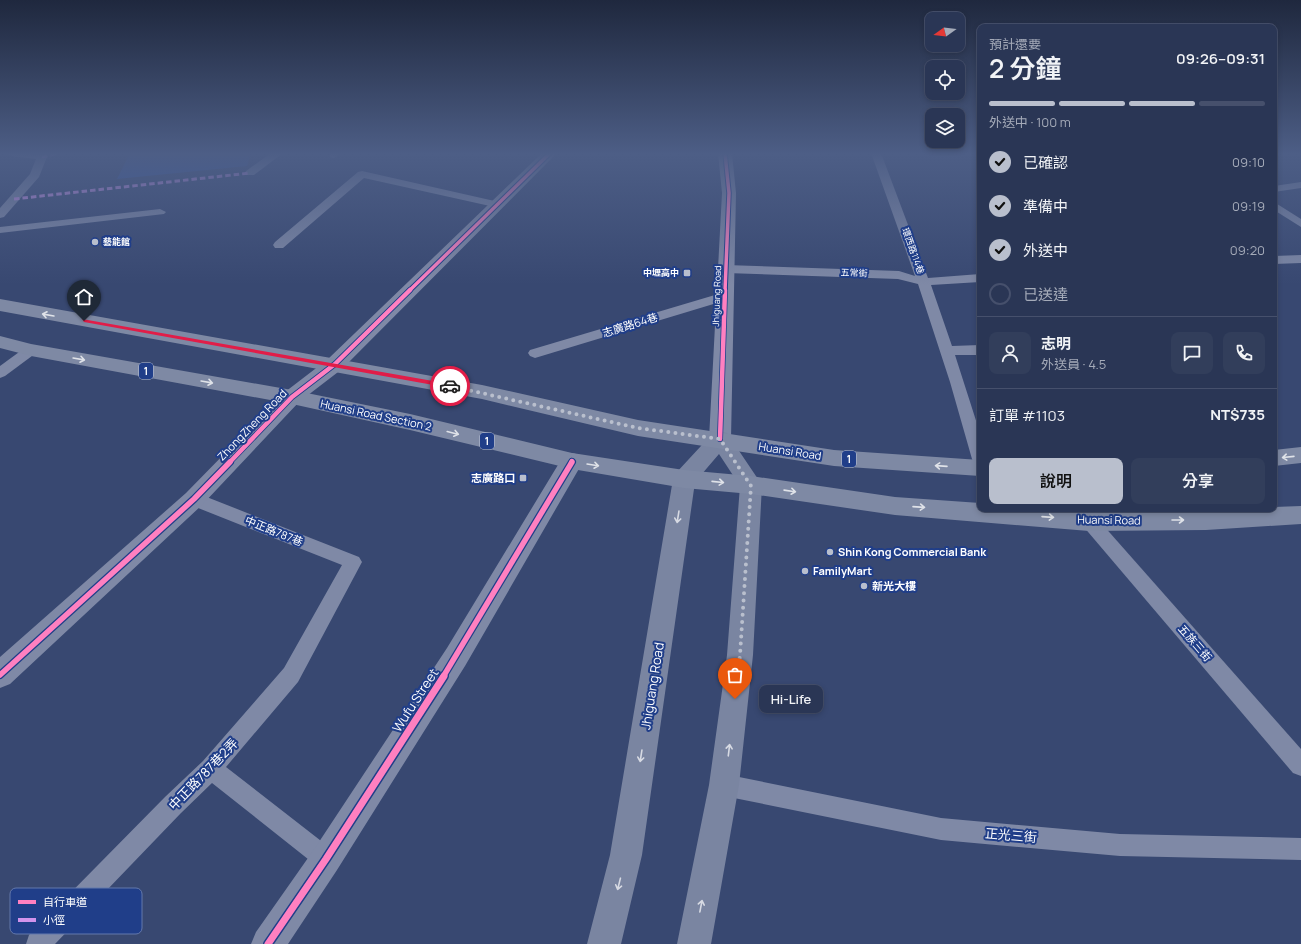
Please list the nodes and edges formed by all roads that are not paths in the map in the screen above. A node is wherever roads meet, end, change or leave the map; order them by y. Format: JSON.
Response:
{"nodes":[{"id":1,"x":15,"y":197,"type":"edge"},
{"id":2,"x":334,"y":197,"type":"edge"},
{"id":3,"x":464,"y":197,"type":"edge"},
{"id":4,"x":507,"y":197,"type":"edge"},
{"id":5,"x":729,"y":197,"type":"edge"},
{"id":6,"x":892,"y":197,"type":"edge"},
{"id":7,"x":499,"y":205,"type":"junction"},
{"id":8,"x":1277,"y":207,"type":"edge"},
{"id":9,"x":160,"y":212,"type":"dead end"},
{"id":10,"x":0,"y":215,"type":"edge"},
{"id":11,"x":1301,"y":224,"type":"edge"},
{"id":12,"x":0,"y":230,"type":"edge"},
{"id":13,"x":279,"y":246,"type":"dead end"},
{"id":14,"x":1301,"y":259,"type":"edge"},
{"id":15,"x":1277,"y":260,"type":"edge"},
{"id":16,"x":726,"y":269,"type":"junction"},
{"id":17,"x":977,"y":278,"type":"edge"},
{"id":18,"x":924,"y":282,"type":"junction"},
{"id":19,"x":725,"y":296,"type":"junction"},
{"id":20,"x":0,"y":305,"type":"edge"},
{"id":21,"x":0,"y":342,"type":"edge"},
{"id":22,"x":31,"y":350,"type":"junction"},
{"id":23,"x":977,"y":350,"type":"edge"},
{"id":24,"x":948,"y":351,"type":"junction"},
{"id":25,"x":535,"y":353,"type":"dead end"},
{"id":26,"x":335,"y":364,"type":"junction"},
{"id":27,"x":0,"y":373,"type":"edge"},
{"id":28,"x":292,"y":397,"type":"junction"},
{"id":29,"x":720,"y":439,"type":"junction"},
{"id":30,"x":977,"y":448,"type":"edge"},
{"id":31,"x":1301,"y":455,"type":"edge"},
{"id":32,"x":1277,"y":458,"type":"edge"},
{"id":33,"x":572,"y":461,"type":"junction"},
{"id":34,"x":977,"y":468,"type":"edge"},
{"id":35,"x":684,"y":479,"type":"junction"},
{"id":36,"x":751,"y":486,"type":"junction"},
{"id":37,"x":194,"y":499,"type":"junction"},
{"id":38,"x":1301,"y":515,"type":"edge"},
{"id":39,"x":1089,"y":521,"type":"junction"},
{"id":40,"x":353,"y":562,"type":"joint"},
{"id":41,"x":0,"y":675,"type":"edge"},
{"id":42,"x":1301,"y":765,"type":"edge"},
{"id":43,"x":211,"y":769,"type":"junction"},
{"id":44,"x":724,"y":785,"type":"junction"},
{"id":45,"x":1301,"y":849,"type":"edge"},
{"id":46,"x":326,"y":860,"type":"junction"},
{"id":47,"x":92,"y":888,"type":"edge"},
{"id":48,"x":48,"y":934,"type":"edge"},
{"id":49,"x":38,"y":944,"type":"edge"},
{"id":50,"x":268,"y":944,"type":"edge"},
{"id":51,"x":604,"y":944,"type":"edge"},
{"id":52,"x":694,"y":944,"type":"edge"}],
"edges":[{"from":1,"to":10,"type":"lane"},
{"from":2,"to":13,"type":"lane"},
{"from":3,"to":7,"type":"lane"},
{"from":4,"to":7,"type":"street","name":"ZhongZheng Road"},
{"from":5,"to":16,"type":"street","name":"Jhiguang Road"},
{"from":6,"to":18,"type":"lane","name":"環西路114巷"},
{"from":7,"to":26,"type":"street","name":"ZhongZheng Road"},
{"from":8,"to":11,"type":"lane"},
{"from":9,"to":12,"type":"lane"},
{"from":14,"to":15,"type":"lane"},
{"from":16,"to":18,"type":"lane","name":"五常街"},
{"from":16,"to":19,"type":"street","name":"Jhiguang Road"},
{"from":17,"to":18,"type":"lane","name":"五常街"},
{"from":18,"to":24,"type":"lane","name":"環西路114巷"},
{"from":19,"to":25,"type":"lane","name":"志廣路64巷"},
{"from":19,"to":29,"type":"street","name":"Jhiguang Road"},
{"from":26,"to":20,"type":"main road","number":"1","one_way":true},
{"from":21,"to":22,"type":"main road","name":"Huansi Road Section 2","number":"1"},
{"from":22,"to":27,"type":"lane"},
{"from":22,"to":28,"type":"main road","name":"Huansi Road Section 2","number":"1","one_way":true},
{"from":23,"to":24,"type":"lane"},
{"from":24,"to":30,"type":"lane","name":"環西路114巷"},
{"from":26,"to":28,"type":"street","name":"ZhongZheng Road"},
{"from":26,"to":29,"type":"main road","number":"1"},
{"from":28,"to":33,"type":"main road","name":"Huansi Road Section 2","number":"1","one_way":true},
{"from":28,"to":37,"type":"street","name":"ZhongZheng Road"},
{"from":34,"to":29,"type":"main road","name":"Huansi Road","number":"1","one_way":true},
{"from":29,"to":35,"type":"main road"},
{"from":29,"to":36,"type":"main road"},
{"from":31,"to":32,"type":"main road","one_way":true},
{"from":33,"to":35,"type":"main road","name":"Huansi Road Section 2","number":"1","one_way":true},
{"from":33,"to":46,"type":"street","name":"Wufu Street"},
{"from":35,"to":36,"type":"main road","name":"Huansi Road Section 2","number":"1","one_way":true},
{"from":35,"to":51,"type":"main road","name":"Jhiguang Road","one_way":true},
{"from":36,"to":39,"type":"main road","name":"Huansi Road","number":"1","one_way":true},
{"from":44,"to":36,"type":"main road","one_way":true},
{"from":37,"to":40,"type":"lane","name":"中正路787巷"},
{"from":37,"to":41,"type":"street","name":"ZhongZheng Road"},
{"from":39,"to":38,"type":"main road","name":"Huansi Road","number":"1","one_way":true},
{"from":39,"to":42,"type":"lane","name":"五族三街"},
{"from":40,"to":43,"type":"lane","name":"中正路787巷2弄"},
{"from":43,"to":46,"type":"lane"},
{"from":43,"to":47,"type":"lane","name":"中正路787巷2弄"},
{"from":44,"to":45,"type":"lane","name":"正光三街"},
{"from":52,"to":44,"type":"main road","one_way":true},
{"from":46,"to":50,"type":"street","name":"Wufu Street"},
{"from":48,"to":49,"type":"lane","name":"中正路787巷2弄"}]}
